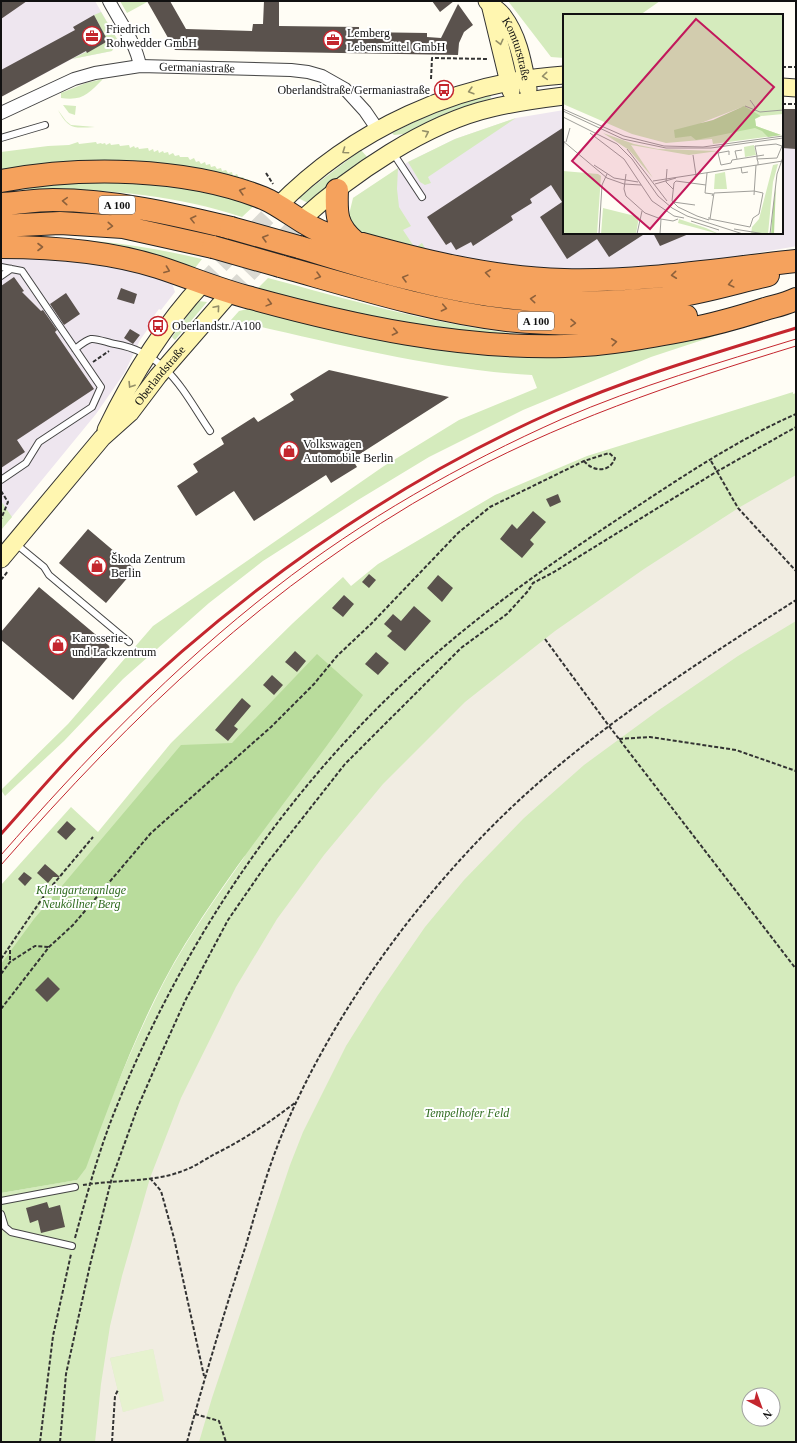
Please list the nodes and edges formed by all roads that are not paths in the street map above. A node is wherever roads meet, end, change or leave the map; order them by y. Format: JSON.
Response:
{"nodes":[{"id":1,"x":109,"y":1,"type":"edge"},
{"id":2,"x":489,"y":3,"type":"edge"},
{"id":3,"x":140,"y":66,"type":"junction"},
{"id":4,"x":563,"y":75,"type":"edge"},
{"id":5,"x":526,"y":78,"type":"junction"},
{"id":6,"x":509,"y":81,"type":"junction"},
{"id":7,"x":783,"y":87,"type":"edge"},
{"id":8,"x":796,"y":88,"type":"edge"},
{"id":9,"x":563,"y":96,"type":"edge"},
{"id":10,"x":522,"y":102,"type":"junction"},
{"id":11,"x":1,"y":114,"type":"edge"},
{"id":12,"x":46,"y":125,"type":"dead end"},
{"id":13,"x":378,"y":130,"type":"junction"},
{"id":14,"x":1,"y":138,"type":"edge"},
{"id":15,"x":392,"y":152,"type":"junction"},
{"id":16,"x":1,"y":181,"type":"edge"},
{"id":17,"x":337,"y":190,"type":"junction"},
{"id":18,"x":276,"y":197,"type":"junction"},
{"id":19,"x":422,"y":197,"type":"dead end"},
{"id":20,"x":1,"y":204,"type":"edge"},
{"id":21,"x":300,"y":221,"type":"junction"},
{"id":22,"x":1,"y":226,"type":"edge"},
{"id":23,"x":355,"y":242,"type":"junction"},
{"id":24,"x":1,"y":247,"type":"edge"},
{"id":25,"x":796,"y":260,"type":"edge"},
{"id":26,"x":1,"y":267,"type":"edge"},
{"id":27,"x":796,"y":267,"type":"edge"},
{"id":28,"x":11,"y":269,"type":"junction"},
{"id":29,"x":1,"y":276,"type":"edge"},
{"id":30,"x":203,"y":283,"type":"junction"},
{"id":31,"x":231,"y":292,"type":"junction"},
{"id":32,"x":796,"y":292,"type":"edge"},
{"id":33,"x":796,"y":299,"type":"edge"},
{"id":34,"x":75,"y":349,"type":"junction"},
{"id":35,"x":149,"y":355,"type":"junction"},
{"id":36,"x":166,"y":368,"type":"junction"},
{"id":37,"x":210,"y":431,"type":"dead end"},
{"id":38,"x":102,"y":438,"type":"junction"},
{"id":39,"x":1,"y":480,"type":"edge"},
{"id":40,"x":15,"y":543,"type":"junction"},
{"id":41,"x":1,"y":559,"type":"edge"},
{"id":42,"x":129,"y":642,"type":"dead end"},
{"id":43,"x":75,"y":1187,"type":"dead end"},
{"id":44,"x":1,"y":1201,"type":"edge"},
{"id":45,"x":1,"y":1214,"type":"edge"},
{"id":46,"x":72,"y":1246,"type":"road end"}],
"edges":[{"from":1,"to":3,"type":"street"},
{"from":2,"to":5,"type":"street","name":"Komturstraße"},
{"from":2,"to":6,"type":"street","name":"Komturstraße","one_way":true},
{"from":3,"to":11,"type":"street","name":"Germaniastraße"},
{"from":3,"to":13,"type":"street","name":"Germaniastraße"},
{"from":4,"to":5,"type":"street","one_way":true},
{"from":5,"to":6,"type":"street"},
{"from":5,"to":10,"type":"street","name":"Komturstraße"},
{"from":6,"to":10,"type":"street","name":"Komturstraße"},
{"from":6,"to":13,"type":"street","one_way":true},
{"from":7,"to":8,"type":"street"},
{"from":9,"to":10,"type":"street"},
{"from":15,"to":10,"type":"street","one_way":true},
{"from":12,"to":14,"type":"lane"},
{"from":13,"to":15,"type":"street","name":"Germaniastraße"},
{"from":13,"to":18,"type":"street","one_way":true},
{"from":15,"to":17,"type":"street"},
{"from":15,"to":19,"type":"lane"},
{"from":18,"to":16,"type":"highway","one_way":true},
{"from":17,"to":21,"type":"street"},
{"from":17,"to":23,"type":"highway"},
{"from":18,"to":21,"type":"highway"},
{"from":27,"to":20,"type":"highway","number":"A 100","one_way":true,"bridge":true},
{"from":21,"to":23,"type":"highway"},
{"from":22,"to":32,"type":"highway","number":"A 100","one_way":true,"bridge":true},
{"from":25,"to":23,"type":"highway","one_way":true},
{"from":24,"to":30,"type":"highway","one_way":true},
{"from":26,"to":28,"type":"lane"},
{"from":28,"to":29,"type":"lane"},
{"from":28,"to":34,"type":"lane"},
{"from":30,"to":31,"type":"highway"},
{"from":30,"to":35,"type":"street","name":"Oberlandstraße"},
{"from":31,"to":33,"type":"highway","one_way":true},
{"from":36,"to":31,"type":"street","name":"Oberlandstraße","one_way":true},
{"from":34,"to":35,"type":"lane"},
{"from":34,"to":39,"type":"lane"},
{"from":35,"to":36,"type":"lane"},
{"from":35,"to":38,"type":"street","name":"Oberlandstraße","one_way":true},
{"from":36,"to":37,"type":"lane"},
{"from":36,"to":38,"type":"street","name":"Oberlandstraße"},
{"from":38,"to":40,"type":"street","name":"Oberlandstraße"},
{"from":40,"to":41,"type":"street","name":"Oberlandstraße"},
{"from":40,"to":42,"type":"lane"},
{"from":43,"to":44,"type":"lane"},
{"from":45,"to":46,"type":"lane"}]}
